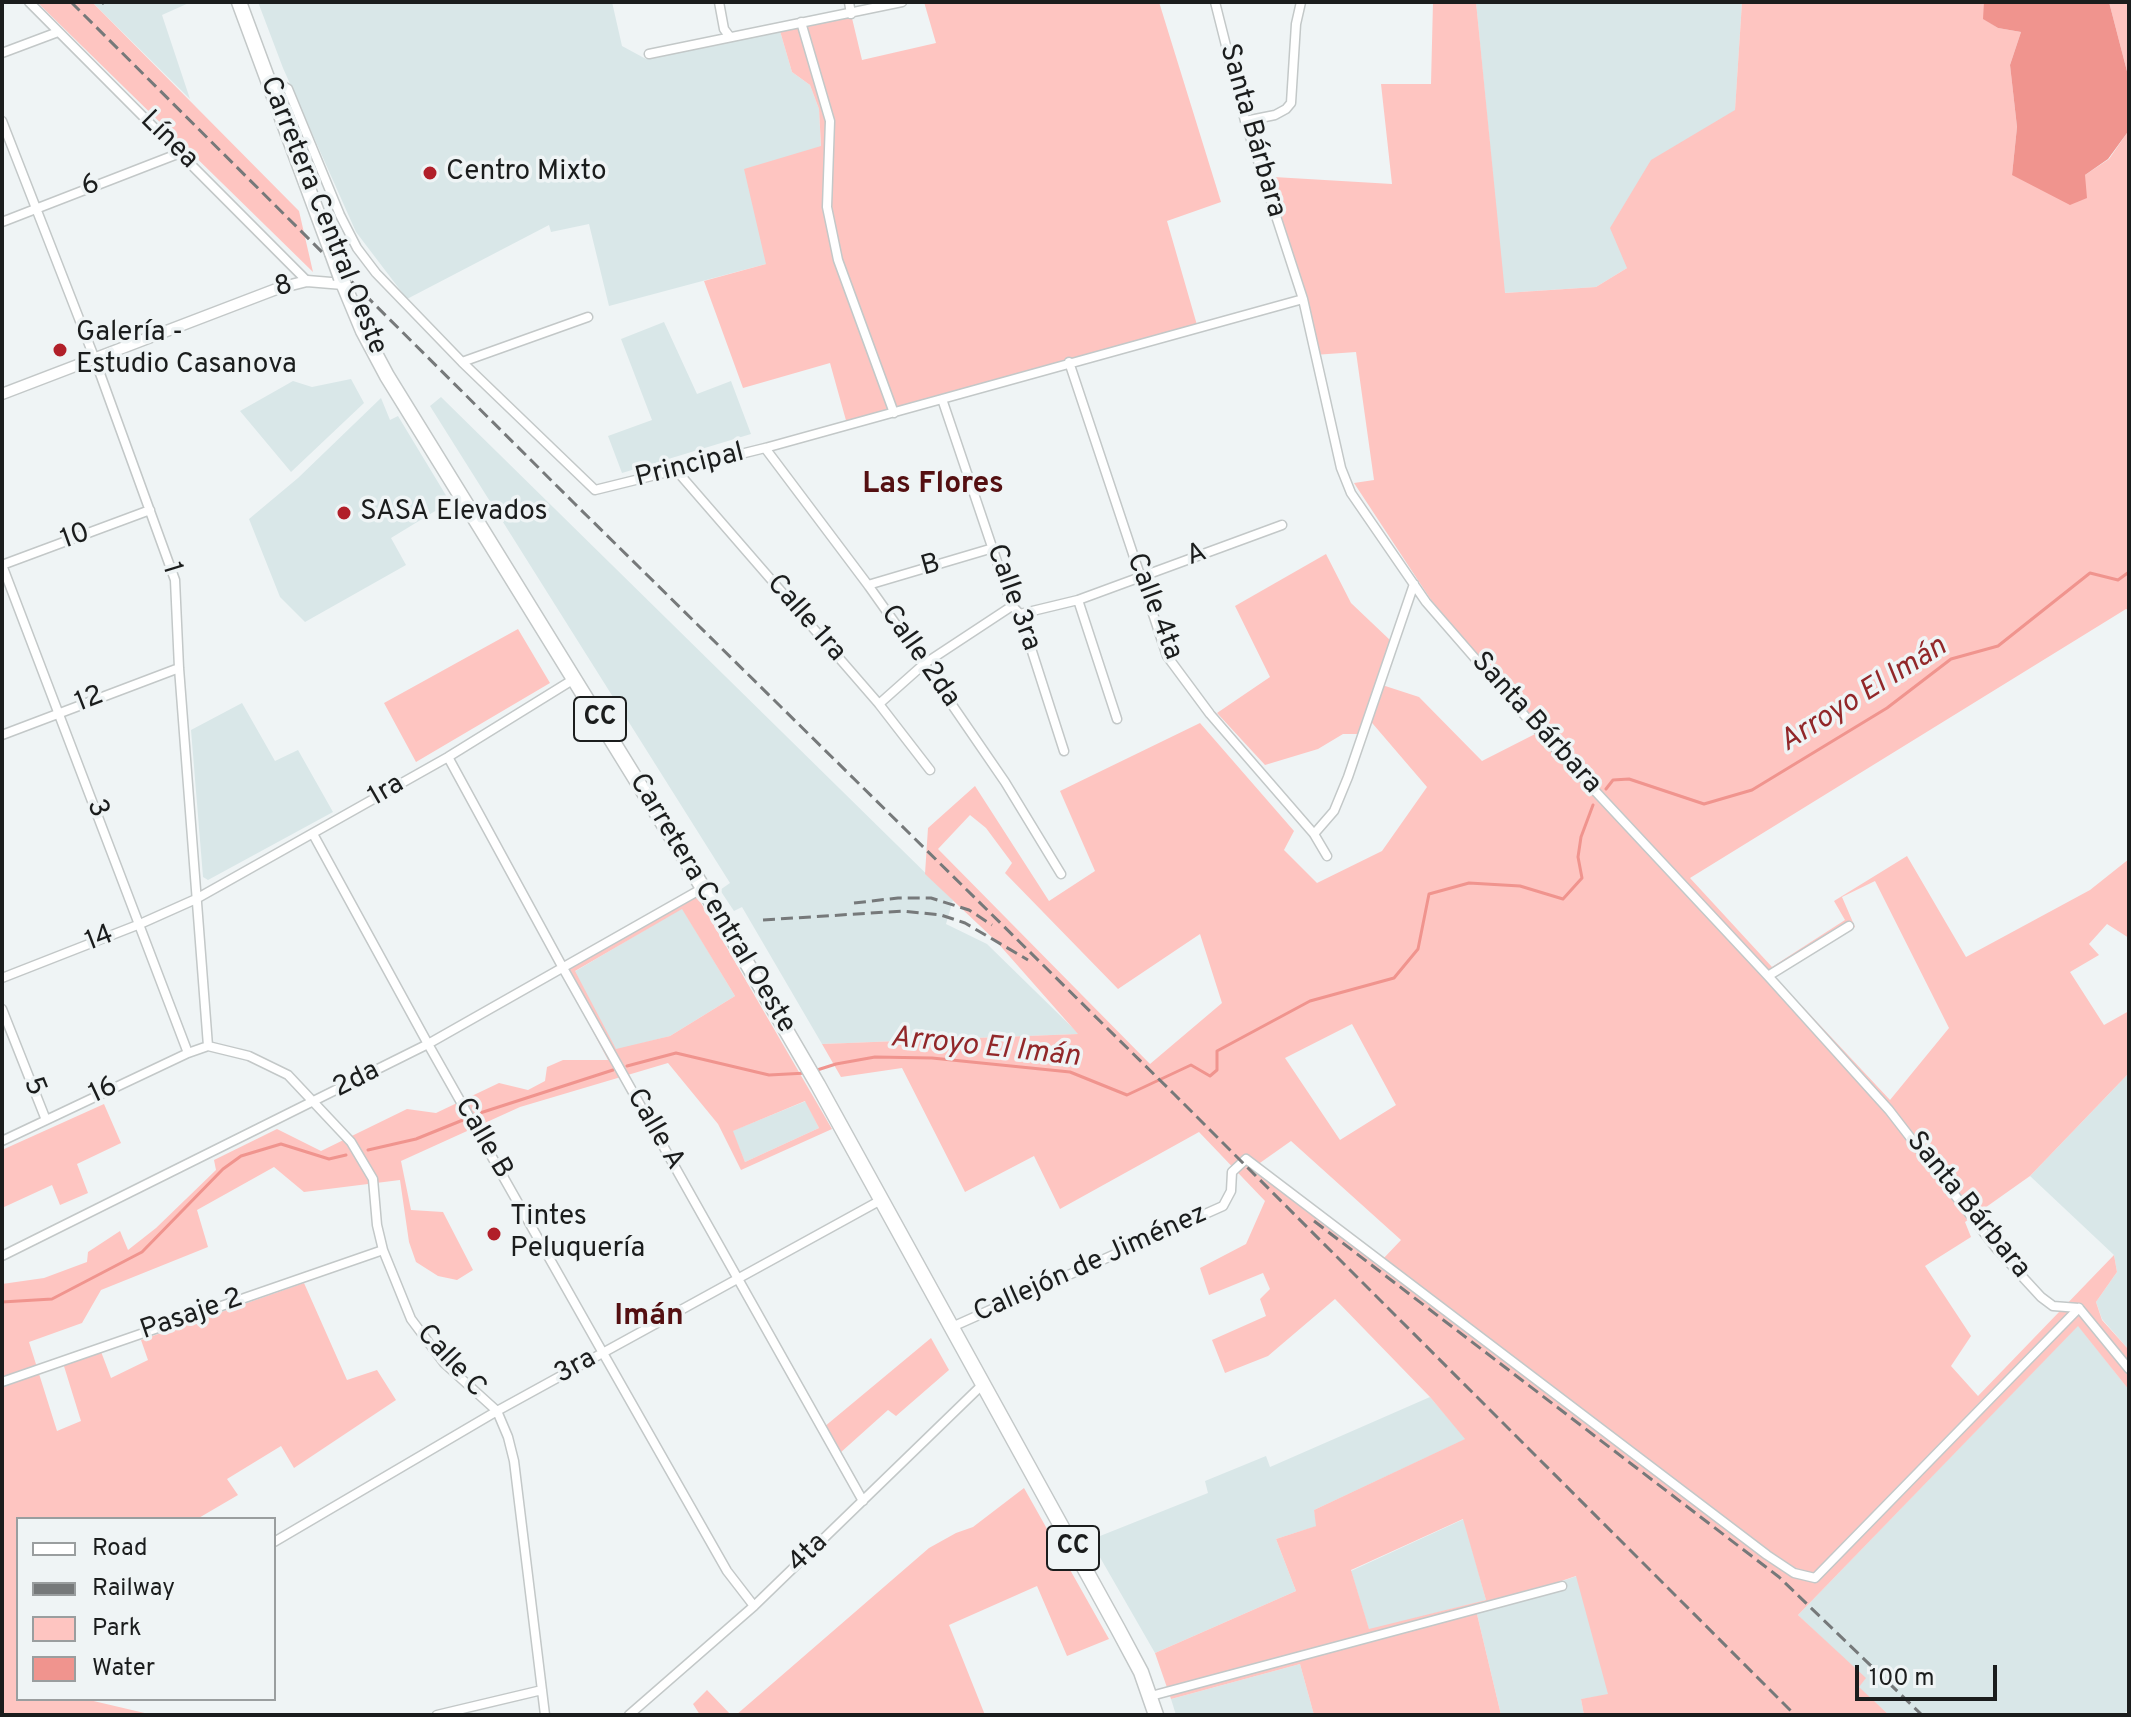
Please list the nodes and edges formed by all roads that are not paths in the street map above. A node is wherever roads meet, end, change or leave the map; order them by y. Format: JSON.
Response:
{"nodes":[{"id":1,"x":29,"y":2,"type":"edge"},
{"id":2,"x":239,"y":2,"type":"edge"},
{"id":3,"x":719,"y":2,"type":"edge"},
{"id":4,"x":849,"y":2,"type":"edge"},
{"id":5,"x":902,"y":2,"type":"edge"},
{"id":6,"x":1215,"y":2,"type":"edge"},
{"id":7,"x":1301,"y":2,"type":"edge"},
{"id":8,"x":851,"y":14,"type":"junction"},
{"id":9,"x":801,"y":22,"type":"junction"},
{"id":10,"x":58,"y":32,"type":"junction"},
{"id":11,"x":730,"y":37,"type":"junction"},
{"id":12,"x":2,"y":53,"type":"edge"},
{"id":13,"x":649,"y":54,"type":"dead end"},
{"id":14,"x":267,"y":76,"type":"junction"},
{"id":15,"x":2,"y":121,"type":"edge"},
{"id":16,"x":1245,"y":121,"type":"junction"},
{"id":17,"x":180,"y":153,"type":"junction"},
{"id":18,"x":37,"y":208,"type":"junction"},
{"id":19,"x":2,"y":222,"type":"edge"},
{"id":20,"x":307,"y":281,"type":"junction"},
{"id":21,"x":342,"y":281,"type":"junction"},
{"id":22,"x":1303,"y":299,"type":"junction"},
{"id":23,"x":588,"y":317,"type":"dead end"},
{"id":24,"x":94,"y":357,"type":"junction"},
{"id":25,"x":462,"y":362,"type":"junction"},
{"id":26,"x":1069,"y":362,"type":"junction"},
{"id":27,"x":2,"y":394,"type":"edge"},
{"id":28,"x":942,"y":399,"type":"junction"},
{"id":29,"x":894,"y":413,"type":"junction"},
{"id":30,"x":765,"y":448,"type":"junction"},
{"id":31,"x":676,"y":470,"type":"junction"},
{"id":32,"x":150,"y":510,"type":"junction"},
{"id":33,"x":1282,"y":525,"type":"dead end"},
{"id":34,"x":993,"y":548,"type":"junction"},
{"id":35,"x":2,"y":565,"type":"edge"},
{"id":36,"x":1140,"y":578,"type":"junction"},
{"id":37,"x":1414,"y":584,"type":"junction"},
{"id":38,"x":868,"y":585,"type":"junction"},
{"id":39,"x":1078,"y":600,"type":"junction"},
{"id":40,"x":1012,"y":606,"type":"junction"},
{"id":41,"x":1020,"y":614,"type":"junction"},
{"id":42,"x":924,"y":664,"type":"junction"},
{"id":43,"x":179,"y":668,"type":"junction"},
{"id":44,"x":575,"y":678,"type":"junction"},
{"id":45,"x":879,"y":704,"type":"junction"},
{"id":46,"x":59,"y":713,"type":"junction"},
{"id":47,"x":1117,"y":719,"type":"dead end"},
{"id":48,"x":2,"y":735,"type":"edge"},
{"id":49,"x":1064,"y":751,"type":"dead end"},
{"id":50,"x":448,"y":757,"type":"junction"},
{"id":51,"x":930,"y":770,"type":"dead end"},
{"id":52,"x":313,"y":834,"type":"junction"},
{"id":53,"x":1314,"y":834,"type":"junction"},
{"id":54,"x":1327,"y":856,"type":"dead end"},
{"id":55,"x":1061,"y":874,"type":"dead end"},
{"id":56,"x":703,"y":888,"type":"junction"},
{"id":57,"x":196,"y":899,"type":"junction"},
{"id":58,"x":140,"y":924,"type":"junction"},
{"id":59,"x":1849,"y":926,"type":"dead end"},
{"id":60,"x":563,"y":968,"type":"junction"},
{"id":61,"x":1768,"y":976,"type":"junction"},
{"id":62,"x":2,"y":978,"type":"edge"},
{"id":63,"x":2,"y":1009,"type":"edge"},
{"id":64,"x":428,"y":1044,"type":"junction"},
{"id":65,"x":208,"y":1046,"type":"junction"},
{"id":66,"x":188,"y":1053,"type":"junction"},
{"id":67,"x":314,"y":1103,"type":"junction"},
{"id":68,"x":46,"y":1120,"type":"junction"},
{"id":69,"x":2,"y":1141,"type":"edge"},
{"id":70,"x":881,"y":1200,"type":"junction"},
{"id":71,"x":383,"y":1250,"type":"junction"},
{"id":72,"x":2,"y":1256,"type":"edge"},
{"id":73,"x":738,"y":1278,"type":"junction"},
{"id":74,"x":2079,"y":1308,"type":"junction"},
{"id":75,"x":952,"y":1327,"type":"junction"},
{"id":76,"x":603,"y":1353,"type":"junction"},
{"id":77,"x":2129,"y":1369,"type":"edge"},
{"id":78,"x":2,"y":1382,"type":"edge"},
{"id":79,"x":982,"y":1385,"type":"junction"},
{"id":80,"x":497,"y":1411,"type":"junction"},
{"id":81,"x":863,"y":1501,"type":"junction"},
{"id":82,"x":276,"y":1541,"type":"edge"},
{"id":83,"x":1562,"y":1586,"type":"dead end"},
{"id":84,"x":754,"y":1606,"type":"junction"},
{"id":85,"x":542,"y":1690,"type":"junction"},
{"id":86,"x":1151,"y":1696,"type":"junction"},
{"id":87,"x":437,"y":1715,"type":"edge"},
{"id":88,"x":545,"y":1715,"type":"edge"},
{"id":89,"x":629,"y":1715,"type":"edge"},
{"id":90,"x":1156,"y":1715,"type":"edge"}],
"edges":[{"from":1,"to":10,"type":"street","name":"Línea"},
{"from":2,"to":14,"type":"main road","name":"Carretera Central Oeste","number":"CC"},
{"from":3,"to":11,"type":"street"},
{"from":4,"to":8,"type":"street"},
{"from":5,"to":8,"type":"street"},
{"from":6,"to":16,"type":"street","name":"Santa Bárbara"},
{"from":7,"to":16,"type":"street"},
{"from":8,"to":9,"type":"street"},
{"from":9,"to":11,"type":"street"},
{"from":9,"to":29,"type":"street"},
{"from":10,"to":12,"type":"street"},
{"from":10,"to":17,"type":"street","name":"Línea"},
{"from":11,"to":13,"type":"street"},
{"from":14,"to":21,"type":"main road","name":"Carretera Central Oeste","number":"CC","bridge":true},
{"from":14,"to":25,"type":"street","name":"Principal"},
{"from":15,"to":18,"type":"street","name":"1"},
{"from":16,"to":22,"type":"street","name":"Santa Bárbara"},
{"from":17,"to":18,"type":"street","name":"6"},
{"from":17,"to":20,"type":"street","name":"Línea"},
{"from":18,"to":19,"type":"street","name":"6"},
{"from":18,"to":24,"type":"street","name":"1"},
{"from":20,"to":21,"type":"street","name":"8"},
{"from":20,"to":24,"type":"street","name":"8"},
{"from":21,"to":44,"type":"main road","name":"Carretera Central Oeste","number":"CC"},
{"from":22,"to":26,"type":"street","name":"Principal"},
{"from":22,"to":37,"type":"street","name":"Santa Bárbara"},
{"from":23,"to":25,"type":"street"},
{"from":24,"to":27,"type":"street","name":"8"},
{"from":24,"to":32,"type":"street","name":"1"},
{"from":25,"to":31,"type":"street","name":"Principal"},
{"from":26,"to":28,"type":"street","name":"Principal"},
{"from":26,"to":36,"type":"street","name":"Calle 4ta"},
{"from":28,"to":29,"type":"street","name":"Principal"},
{"from":28,"to":34,"type":"street","name":"Calle 3ra"},
{"from":29,"to":30,"type":"street","name":"Principal"},
{"from":30,"to":31,"type":"street","name":"Principal"},
{"from":30,"to":38,"type":"street","name":"Calle 2da"},
{"from":31,"to":45,"type":"street","name":"Calle 1ra"},
{"from":32,"to":35,"type":"street","name":"10"},
{"from":32,"to":43,"type":"street","name":"1"},
{"from":33,"to":36,"type":"street","name":"A"},
{"from":34,"to":38,"type":"street","name":"B"},
{"from":34,"to":40,"type":"street","name":"Calle 3ra"},
{"from":35,"to":46,"type":"street","name":"3"},
{"from":36,"to":39,"type":"street","name":"A"},
{"from":36,"to":53,"type":"street","name":"Calle 4ta"},
{"from":37,"to":53,"type":"street"},
{"from":37,"to":61,"type":"street","name":"Santa Bárbara"},
{"from":38,"to":42,"type":"street","name":"Calle 2da"},
{"from":39,"to":41,"type":"street","name":"A"},
{"from":39,"to":47,"type":"street"},
{"from":40,"to":41,"type":"street","name":"Calle 3ra"},
{"from":40,"to":42,"type":"street"},
{"from":41,"to":49,"type":"street","name":"Calle 3ra"},
{"from":42,"to":45,"type":"street"},
{"from":42,"to":55,"type":"street","name":"Calle 2da"},
{"from":43,"to":46,"type":"street","name":"12"},
{"from":43,"to":57,"type":"street","name":"1"},
{"from":44,"to":50,"type":"street","name":"1ra"},
{"from":44,"to":56,"type":"main road","name":"Carretera Central Oeste","number":"CC"},
{"from":45,"to":51,"type":"street","name":"Calle 1ra"},
{"from":46,"to":48,"type":"street","name":"12"},
{"from":46,"to":58,"type":"street","name":"3"},
{"from":50,"to":52,"type":"street","name":"1ra"},
{"from":50,"to":60,"type":"street","name":"Calle A"},
{"from":52,"to":57,"type":"street","name":"1ra"},
{"from":52,"to":64,"type":"street","name":"Calle B"},
{"from":53,"to":54,"type":"street","name":"Calle 4ta"},
{"from":56,"to":60,"type":"street","name":"2da"},
{"from":56,"to":70,"type":"main road","name":"Carretera Central Oeste","number":"CC"},
{"from":57,"to":58,"type":"street","name":"14"},
{"from":57,"to":65,"type":"street","name":"1"},
{"from":58,"to":62,"type":"street","name":"14"},
{"from":58,"to":66,"type":"street","name":"3"},
{"from":59,"to":61,"type":"street"},
{"from":60,"to":64,"type":"street","name":"2da"},
{"from":60,"to":73,"type":"street","name":"Calle A"},
{"from":61,"to":74,"type":"street","name":"Santa Bárbara"},
{"from":63,"to":68,"type":"street","name":"5"},
{"from":64,"to":67,"type":"street","name":"2da"},
{"from":64,"to":76,"type":"street","name":"Calle B"},
{"from":65,"to":66,"type":"street","name":"16"},
{"from":65,"to":67,"type":"street","name":"Calle C"},
{"from":66,"to":68,"type":"street","name":"16"},
{"from":67,"to":71,"type":"street","name":"Calle C"},
{"from":67,"to":72,"type":"street","name":"2da"},
{"from":68,"to":69,"type":"street","name":"16"},
{"from":70,"to":73,"type":"street","name":"3ra"},
{"from":70,"to":75,"type":"main road","name":"Carretera Central Oeste","number":"CC"},
{"from":71,"to":78,"type":"street","name":"Pasaje 2"},
{"from":71,"to":80,"type":"street","name":"Calle C"},
{"from":73,"to":76,"type":"street","name":"3ra"},
{"from":73,"to":81,"type":"street","name":"Calle A"},
{"from":74,"to":75,"type":"street","name":"Callejón de Jiménez"},
{"from":74,"to":77,"type":"street"},
{"from":75,"to":79,"type":"main road","name":"Carretera Central Oeste","number":"CC"},
{"from":76,"to":80,"type":"street","name":"3ra"},
{"from":76,"to":84,"type":"street","name":"Calle B"},
{"from":79,"to":81,"type":"street","name":"4ta"},
{"from":79,"to":86,"type":"main road","name":"Carretera Central Oeste","number":"CC"},
{"from":80,"to":82,"type":"street","name":"3ra"},
{"from":80,"to":85,"type":"street","name":"Calle C"},
{"from":81,"to":84,"type":"street","name":"4ta"},
{"from":83,"to":86,"type":"street"},
{"from":84,"to":89,"type":"street","name":"4ta"},
{"from":85,"to":87,"type":"street"},
{"from":85,"to":88,"type":"street","name":"Calle C"},
{"from":86,"to":90,"type":"main road","name":"Carretera Central Oeste","number":"CC"}]}
